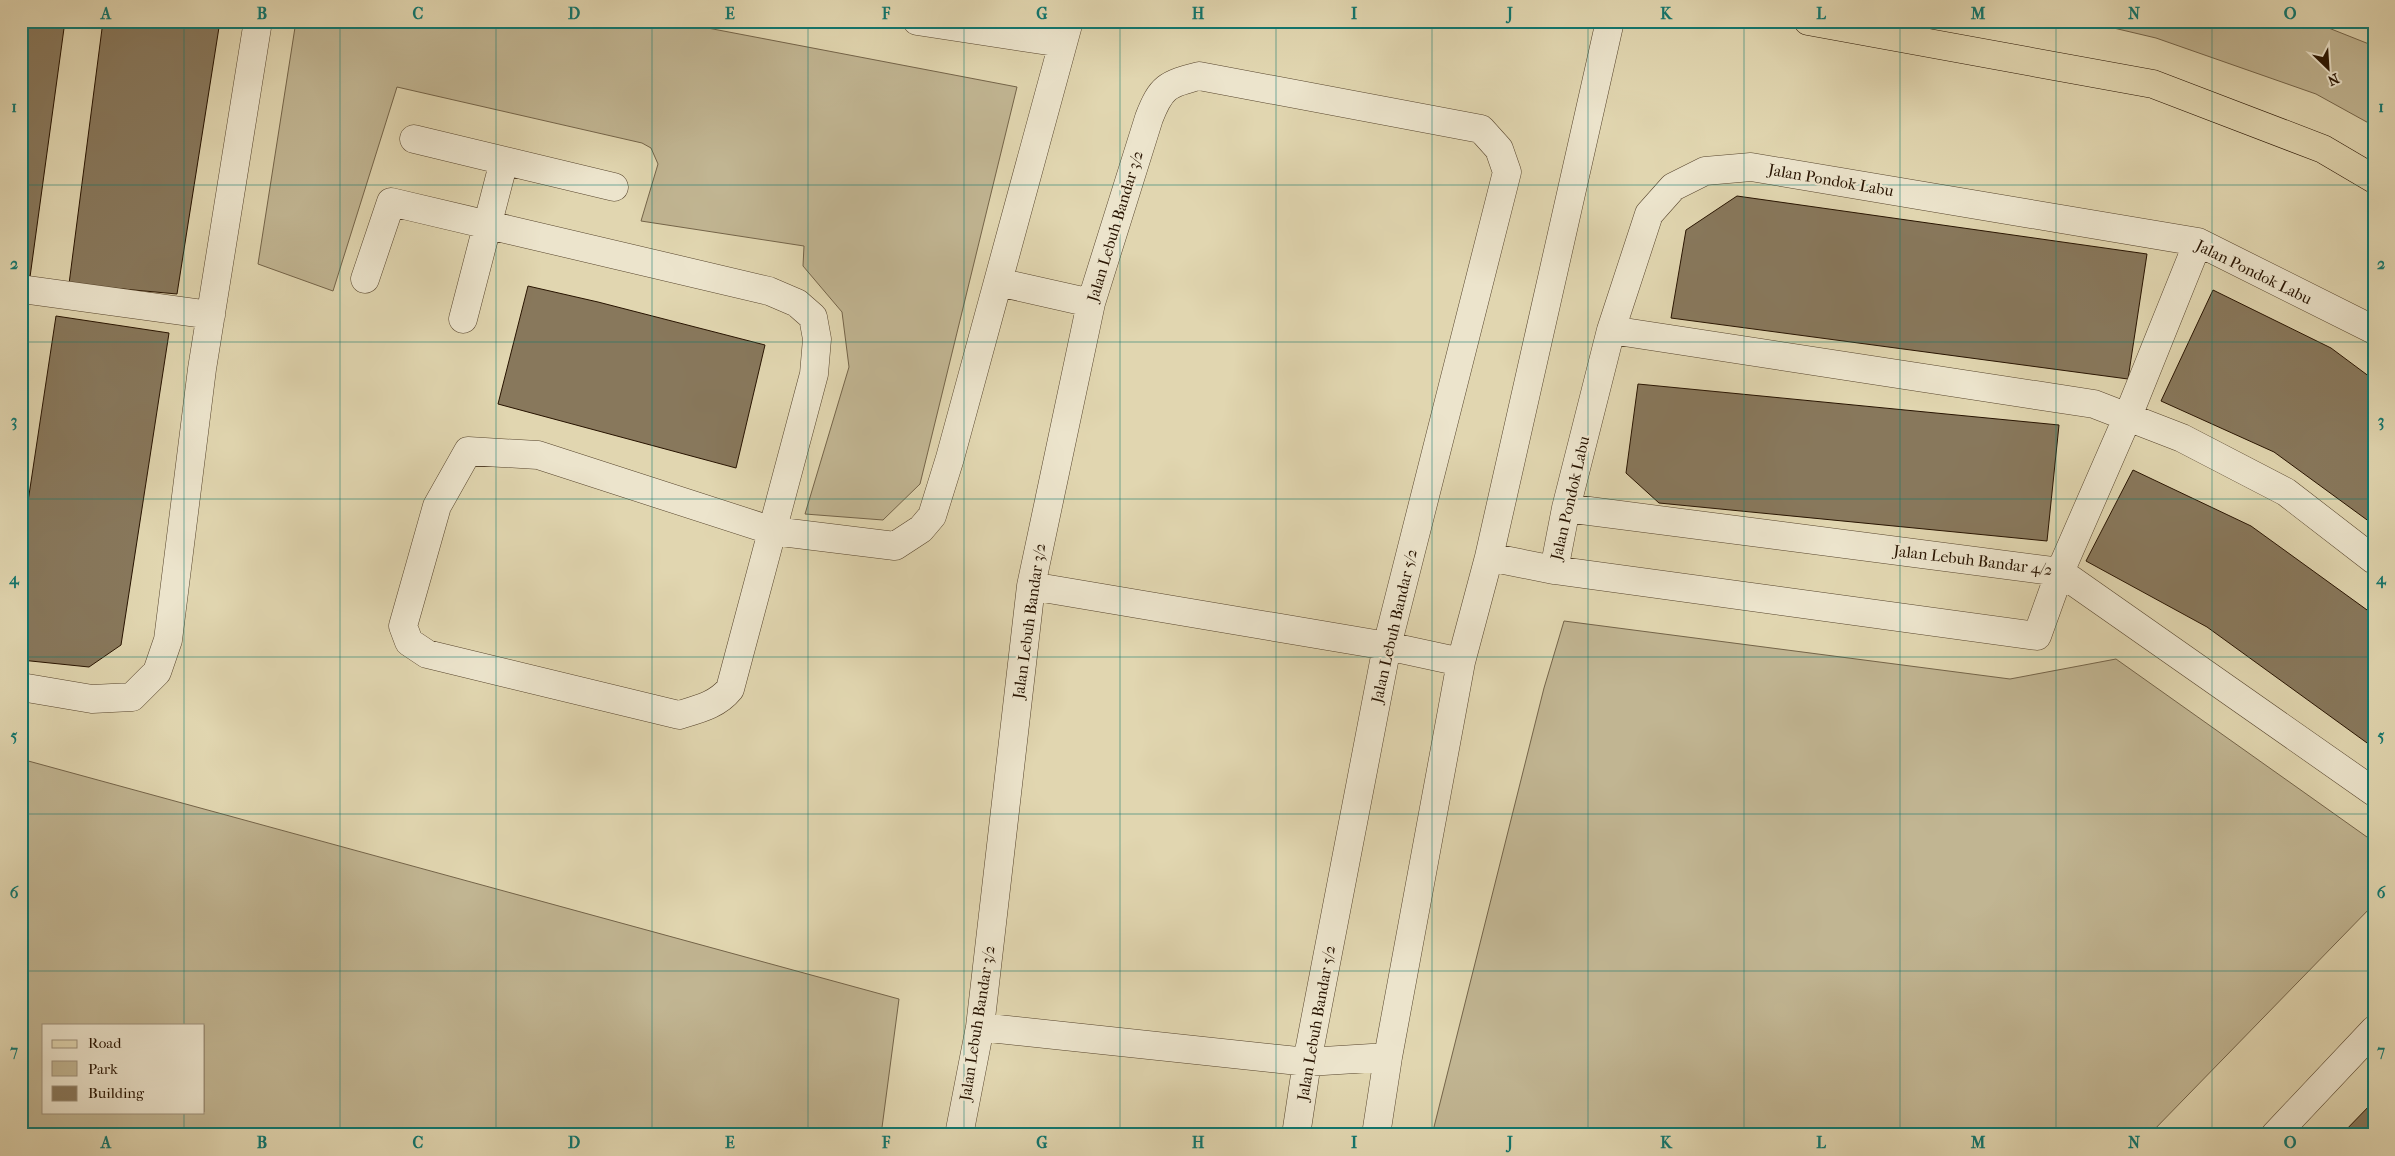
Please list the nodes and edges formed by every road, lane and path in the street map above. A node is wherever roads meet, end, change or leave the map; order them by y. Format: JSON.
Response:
{"nodes":[{"id":1,"x":258,"y":21,"type":"edge"},
{"id":2,"x":917,"y":21,"type":"edge"},
{"id":3,"x":1610,"y":21,"type":"edge"},
{"id":4,"x":1808,"y":21,"type":"edge"},
{"id":5,"x":1066,"y":32,"type":"edge"},
{"id":6,"x":1481,"y":129,"type":"joint"},
{"id":7,"x":414,"y":139,"type":"dead end"},
{"id":8,"x":504,"y":161,"type":"junction"},
{"id":9,"x":2374,"y":179,"type":"edge"},
{"id":10,"x":614,"y":187,"type":"dead end"},
{"id":11,"x":488,"y":223,"type":"junction"},
{"id":12,"x":2198,"y":242,"type":"junction"},
{"id":13,"x":365,"y":279,"type":"dead end"},
{"id":14,"x":998,"y":282,"type":"junction"},
{"id":15,"x":21,"y":289,"type":"edge"},
{"id":16,"x":1091,"y":303,"type":"junction"},
{"id":17,"x":211,"y":315,"type":"junction"},
{"id":18,"x":464,"y":319,"type":"dead end"},
{"id":19,"x":1611,"y":330,"type":"junction"},
{"id":20,"x":2374,"y":330,"type":"edge"},
{"id":21,"x":2128,"y":416,"type":"junction"},
{"id":22,"x":1566,"y":508,"type":"junction"},
{"id":23,"x":773,"y":531,"type":"junction"},
{"id":24,"x":1489,"y":557,"type":"junction"},
{"id":25,"x":2374,"y":560,"type":"edge"},
{"id":26,"x":1554,"y":570,"type":"junction"},
{"id":27,"x":2060,"y":572,"type":"junction"},
{"id":28,"x":1031,"y":586,"type":"junction"},
{"id":29,"x":1387,"y":646,"type":"junction"},
{"id":30,"x":1462,"y":662,"type":"junction"},
{"id":31,"x":21,"y":687,"type":"edge"},
{"id":32,"x":2374,"y":792,"type":"edge"},
{"id":33,"x":980,"y":1027,"type":"junction"},
{"id":34,"x":2374,"y":1030,"type":"edge"},
{"id":35,"x":1388,"y":1057,"type":"junction"},
{"id":36,"x":1307,"y":1062,"type":"junction"},
{"id":37,"x":959,"y":1135,"type":"edge"},
{"id":38,"x":1296,"y":1135,"type":"edge"},
{"id":39,"x":1376,"y":1135,"type":"edge"},
{"id":40,"x":2275,"y":1135,"type":"edge"}],
"edges":[{"from":1,"to":17,"type":"street"},
{"from":2,"to":5,"type":"street"},
{"from":3,"to":24,"type":"street"},
{"from":4,"to":9,"type":"main road"},
{"from":5,"to":14,"type":"street"},
{"from":6,"to":16,"type":"street","name":"Jalan Lebuh Bandar 3/2"},
{"from":6,"to":29,"type":"street","name":"Jalan Lebuh Bandar 5/2"},
{"from":7,"to":8,"type":"street"},
{"from":8,"to":10,"type":"street"},
{"from":8,"to":11,"type":"street"},
{"from":11,"to":13,"type":"street"},
{"from":11,"to":18,"type":"street"},
{"from":11,"to":23,"type":"street"},
{"from":12,"to":19,"type":"street","name":"Jalan Pondok Labu"},
{"from":12,"to":20,"type":"street","name":"Jalan Pondok Labu"},
{"from":12,"to":21,"type":"street"},
{"from":14,"to":16,"type":"street"},
{"from":14,"to":23,"type":"street"},
{"from":15,"to":17,"type":"street"},
{"from":16,"to":28,"type":"street","name":"Jalan Lebuh Bandar 3/2"},
{"from":17,"to":31,"type":"street"},
{"from":19,"to":21,"type":"street"},
{"from":19,"to":22,"type":"street","name":"Jalan Pondok Labu"},
{"from":21,"to":25,"type":"street"},
{"from":21,"to":27,"type":"street"},
{"from":22,"to":26,"type":"street","name":"Jalan Pondok Labu"},
{"from":22,"to":27,"type":"street","name":"Jalan Lebuh Bandar 4/2"},
{"from":23,"to":23,"type":"street"},
{"from":24,"to":26,"type":"street"},
{"from":24,"to":30,"type":"street"},
{"from":26,"to":27,"type":"street"},
{"from":27,"to":32,"type":"street","name":"Jalan Lebuh Bandar 4/2"},
{"from":28,"to":29,"type":"street"},
{"from":28,"to":33,"type":"street","name":"Jalan Lebuh Bandar 3/2"},
{"from":29,"to":30,"type":"street"},
{"from":29,"to":36,"type":"street","name":"Jalan Lebuh Bandar 5/2"},
{"from":30,"to":35,"type":"street"},
{"from":33,"to":36,"type":"street"},
{"from":33,"to":37,"type":"street","name":"Jalan Lebuh Bandar 3/2"},
{"from":34,"to":40,"type":"street"},
{"from":35,"to":36,"type":"street"},
{"from":35,"to":39,"type":"street"},
{"from":36,"to":38,"type":"street","name":"Jalan Lebuh Bandar 5/2"}]}
